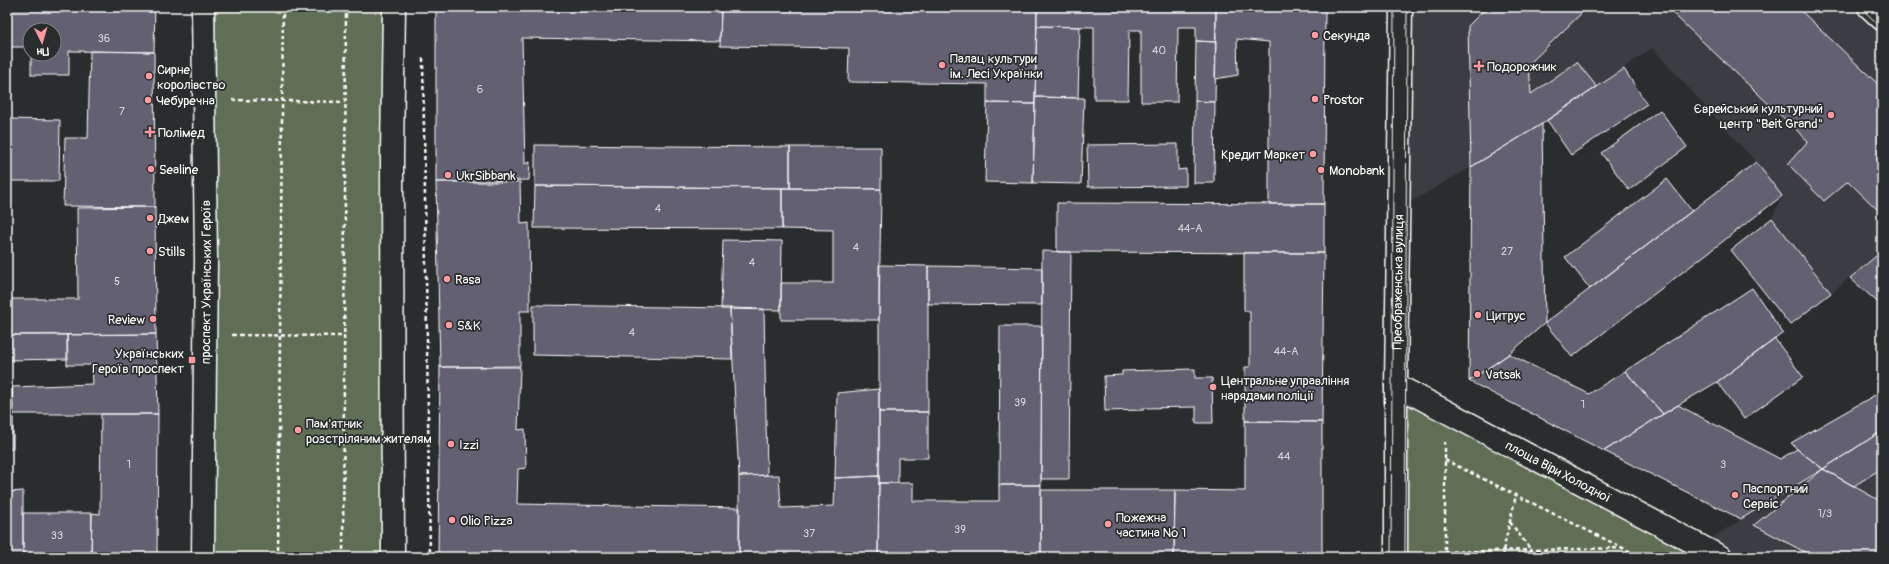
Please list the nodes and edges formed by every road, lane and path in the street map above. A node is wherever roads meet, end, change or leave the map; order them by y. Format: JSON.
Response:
{"nodes":[{"id":1,"x":203,"y":7,"type":"edge"},
{"id":2,"x":283,"y":7,"type":"edge"},
{"id":3,"x":346,"y":7,"type":"edge"},
{"id":4,"x":394,"y":7,"type":"edge"},
{"id":5,"x":1869,"y":7,"type":"edge"},
{"id":6,"x":1402,"y":8,"type":"edge"},
{"id":7,"x":1882,"y":19,"type":"edge"},
{"id":8,"x":423,"y":57,"type":"dead end"},
{"id":9,"x":227,"y":100,"type":"dead end"},
{"id":10,"x":282,"y":101,"type":"junction"},
{"id":11,"x":345,"y":102,"type":"junction"},
{"id":12,"x":225,"y":335,"type":"dead end"},
{"id":13,"x":280,"y":336,"type":"junction"},
{"id":14,"x":344,"y":336,"type":"junction"},
{"id":15,"x":1396,"y":385,"type":"junction"},
{"id":16,"x":1446,"y":410,"type":"junction"},
{"id":17,"x":1445,"y":460,"type":"junction"},
{"id":18,"x":1516,"y":495,"type":"junction"},
{"id":19,"x":1510,"y":522,"type":"junction"},
{"id":20,"x":1623,"y":548,"type":"junction"},
{"id":21,"x":1530,"y":550,"type":"junction"},
{"id":22,"x":1503,"y":551,"type":"junction"},
{"id":23,"x":1445,"y":552,"type":"junction"},
{"id":24,"x":203,"y":557,"type":"edge"},
{"id":25,"x":278,"y":557,"type":"edge"},
{"id":26,"x":343,"y":557,"type":"edge"},
{"id":27,"x":393,"y":557,"type":"edge"},
{"id":28,"x":430,"y":557,"type":"edge"},
{"id":29,"x":1396,"y":557,"type":"edge"},
{"id":30,"x":1445,"y":557,"type":"edge"},
{"id":31,"x":1504,"y":557,"type":"edge"},
{"id":32,"x":1531,"y":557,"type":"edge"},
{"id":33,"x":1641,"y":557,"type":"edge"},
{"id":34,"x":1721,"y":557,"type":"edge"}],
"edges":[{"from":1,"to":24,"type":"street","name":"проспект Українських Героїв"},
{"from":2,"to":10,"type":"path"},
{"from":3,"to":11,"type":"path"},
{"from":4,"to":27,"type":"street"},
{"from":5,"to":7,"type":"street"},
{"from":6,"to":15,"type":"street","name":"Преображенська вулиця"},
{"from":8,"to":28,"type":"path"},
{"from":9,"to":10,"type":"path"},
{"from":10,"to":11,"type":"path"},
{"from":10,"to":13,"type":"path"},
{"from":11,"to":14,"type":"path"},
{"from":12,"to":13,"type":"path"},
{"from":13,"to":14,"type":"path"},
{"from":13,"to":25,"type":"path"},
{"from":14,"to":26,"type":"path"},
{"from":15,"to":16,"type":"street","name":"площа Віри Холодної"},
{"from":15,"to":29,"type":"street","name":"Преображенська вулиця"},
{"from":16,"to":17,"type":"path"},
{"from":16,"to":34,"type":"street","name":"площа Віри Холодної"},
{"from":17,"to":18,"type":"path"},
{"from":17,"to":23,"type":"path"},
{"from":18,"to":19,"type":"path"},
{"from":18,"to":20,"type":"path"},
{"from":19,"to":21,"type":"path"},
{"from":19,"to":22,"type":"path"},
{"from":20,"to":21,"type":"path"},
{"from":20,"to":33,"type":"path"},
{"from":21,"to":22,"type":"path"},
{"from":21,"to":32,"type":"path"},
{"from":22,"to":23,"type":"path"},
{"from":22,"to":31,"type":"path"},
{"from":23,"to":30,"type":"path"}]}
